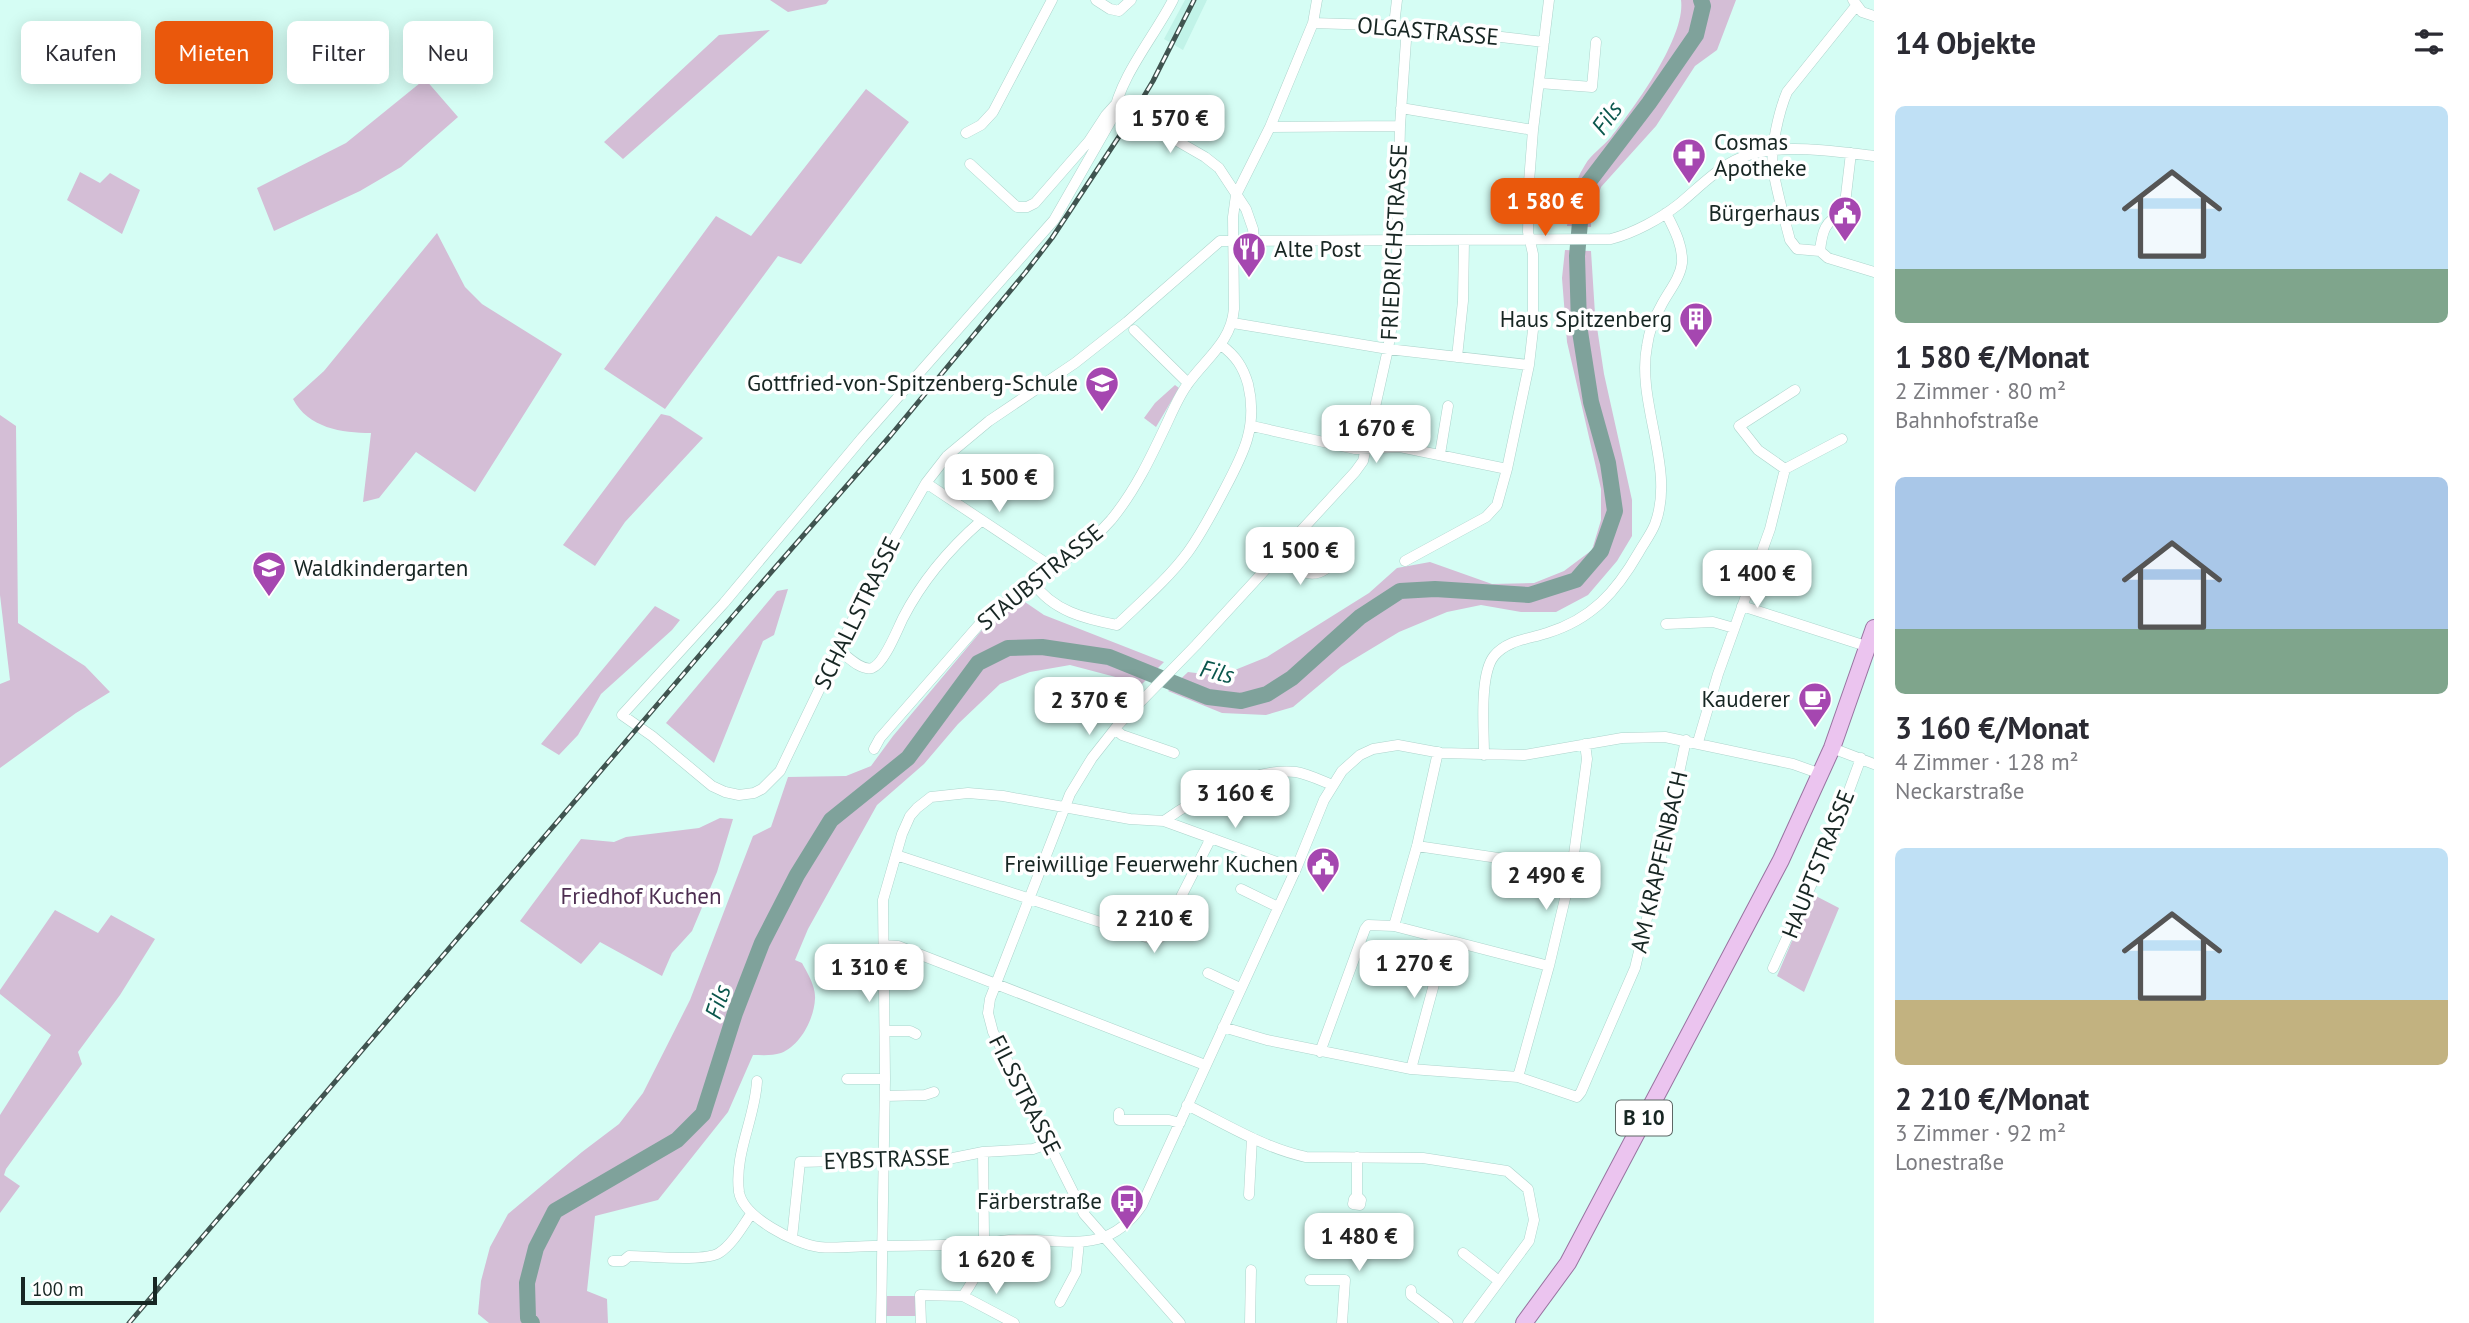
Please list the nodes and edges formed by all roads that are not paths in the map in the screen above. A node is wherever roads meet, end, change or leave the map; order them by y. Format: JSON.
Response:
{"nodes":[{"id":1,"x":1052,"y":0,"type":"edge"},
{"id":2,"x":1096,"y":0,"type":"edge"},
{"id":3,"x":1131,"y":0,"type":"edge"},
{"id":4,"x":1173,"y":0,"type":"edge"},
{"id":5,"x":1317,"y":0,"type":"edge"},
{"id":6,"x":1397,"y":0,"type":"edge"},
{"id":7,"x":1549,"y":0,"type":"edge"},
{"id":8,"x":1854,"y":3,"type":"edge"},
{"id":9,"x":1874,"y":16,"type":"edge"},
{"id":10,"x":1313,"y":23,"type":"junction"},
{"id":11,"x":1394,"y":25,"type":"junction"},
{"id":12,"x":1407,"y":26,"type":"junction"},
{"id":13,"x":1544,"y":42,"type":"junction"},
{"id":14,"x":1596,"y":42,"type":"dead end"},
{"id":15,"x":1539,"y":83,"type":"junction"},
{"id":16,"x":1115,"y":105,"type":"junction"},
{"id":17,"x":1401,"y":108,"type":"junction"},
{"id":18,"x":1399,"y":126,"type":"junction"},
{"id":19,"x":1270,"y":127,"type":"junction"},
{"id":20,"x":1533,"y":130,"type":"junction"},
{"id":21,"x":966,"y":133,"type":"dead end"},
{"id":22,"x":1774,"y":150,"type":"junction"},
{"id":23,"x":1851,"y":153,"type":"junction"},
{"id":24,"x":1874,"y":156,"type":"edge"},
{"id":25,"x":970,"y":164,"type":"dead end"},
{"id":26,"x":1236,"y":195,"type":"junction"},
{"id":27,"x":1666,"y":214,"type":"junction"},
{"id":28,"x":1233,"y":240,"type":"junction"},
{"id":29,"x":1254,"y":240,"type":"junction"},
{"id":30,"x":1464,"y":240,"type":"junction"},
{"id":31,"x":1530,"y":240,"type":"junction"},
{"id":32,"x":1397,"y":241,"type":"junction"},
{"id":33,"x":1820,"y":251,"type":"junction"},
{"id":34,"x":1874,"y":272,"type":"edge"},
{"id":35,"x":1233,"y":323,"type":"junction"},
{"id":36,"x":1134,"y":330,"type":"dead end"},
{"id":37,"x":1221,"y":345,"type":"junction"},
{"id":38,"x":1388,"y":349,"type":"junction"},
{"id":39,"x":1457,"y":357,"type":"junction"},
{"id":40,"x":1529,"y":365,"type":"junction"},
{"id":41,"x":1188,"y":383,"type":"junction"},
{"id":42,"x":1795,"y":390,"type":"dead end"},
{"id":43,"x":1448,"y":406,"type":"dead end"},
{"id":44,"x":1252,"y":426,"type":"junction"},
{"id":45,"x":1842,"y":439,"type":"dead end"},
{"id":46,"x":1367,"y":450,"type":"junction"},
{"id":47,"x":1440,"y":454,"type":"junction"},
{"id":48,"x":1507,"y":469,"type":"junction"},
{"id":49,"x":1784,"y":469,"type":"junction"},
{"id":50,"x":926,"y":483,"type":"junction"},
{"id":51,"x":981,"y":521,"type":"junction"},
{"id":52,"x":1282,"y":552,"type":"junction"},
{"id":53,"x":1405,"y":561,"type":"dead end"},
{"id":54,"x":1055,"y":569,"type":"junction"},
{"id":55,"x":1326,"y":569,"type":"dead end"},
{"id":56,"x":1033,"y":582,"type":"junction"},
{"id":57,"x":1742,"y":606,"type":"junction"},
{"id":58,"x":1666,"y":624,"type":"dead end"},
{"id":59,"x":1734,"y":628,"type":"junction"},
{"id":60,"x":1874,"y":628,"type":"edge"},
{"id":61,"x":1869,"y":647,"type":"junction"},
{"id":62,"x":839,"y":650,"type":"junction"},
{"id":63,"x":1173,"y":668,"type":"joint"},
{"id":64,"x":1115,"y":729,"type":"junction"},
{"id":65,"x":1686,"y":740,"type":"junction"},
{"id":66,"x":1698,"y":743,"type":"junction"},
{"id":67,"x":1585,"y":744,"type":"junction"},
{"id":68,"x":1832,"y":748,"type":"junction"},
{"id":69,"x":874,"y":749,"type":"dead end"},
{"id":70,"x":1438,"y":752,"type":"junction"},
{"id":71,"x":1174,"y":753,"type":"dead end"},
{"id":72,"x":1484,"y":755,"type":"junction"},
{"id":73,"x":1861,"y":758,"type":"junction"},
{"id":74,"x":1874,"y":764,"type":"edge"},
{"id":75,"x":1821,"y":775,"type":"junction"},
{"id":76,"x":1332,"y":785,"type":"junction"},
{"id":77,"x":1065,"y":808,"type":"junction"},
{"id":78,"x":1164,"y":821,"type":"junction"},
{"id":79,"x":1211,"y":838,"type":"junction"},
{"id":80,"x":1417,"y":846,"type":"junction"},
{"id":81,"x":896,"y":855,"type":"junction"},
{"id":82,"x":1296,"y":869,"type":"junction"},
{"id":83,"x":1572,"y":869,"type":"junction"},
{"id":84,"x":1241,"y":889,"type":"dead end"},
{"id":85,"x":1029,"y":898,"type":"junction"},
{"id":86,"x":1278,"y":907,"type":"junction"},
{"id":87,"x":1394,"y":926,"type":"junction"},
{"id":88,"x":1446,"y":940,"type":"junction"},
{"id":89,"x":884,"y":945,"type":"junction"},
{"id":90,"x":1549,"y":966,"type":"junction"},
{"id":91,"x":1773,"y":968,"type":"dead end"},
{"id":92,"x":1208,"y":973,"type":"dead end"},
{"id":93,"x":996,"y":984,"type":"junction"},
{"id":94,"x":1240,"y":988,"type":"junction"},
{"id":95,"x":1223,"y":1027,"type":"junction"},
{"id":96,"x":885,"y":1031,"type":"junction"},
{"id":97,"x":916,"y":1034,"type":"dead end"},
{"id":98,"x":1320,"y":1052,"type":"junction"},
{"id":99,"x":1205,"y":1065,"type":"junction"},
{"id":100,"x":1411,"y":1069,"type":"junction"},
{"id":101,"x":1518,"y":1077,"type":"junction"},
{"id":102,"x":847,"y":1079,"type":"dead end"},
{"id":103,"x":885,"y":1079,"type":"junction"},
{"id":104,"x":757,"y":1081,"type":"dead end"},
{"id":105,"x":934,"y":1092,"type":"dead end"},
{"id":106,"x":885,"y":1096,"type":"junction"},
{"id":107,"x":1188,"y":1105,"type":"junction"},
{"id":108,"x":1119,"y":1113,"type":"dead end"},
{"id":109,"x":1180,"y":1123,"type":"junction"},
{"id":110,"x":1252,"y":1138,"type":"junction"},
{"id":111,"x":1050,"y":1143,"type":"junction"},
{"id":112,"x":983,"y":1152,"type":"junction"},
{"id":113,"x":1357,"y":1157,"type":"junction"},
{"id":114,"x":882,"y":1160,"type":"junction"},
{"id":115,"x":1249,"y":1195,"type":"dead end"},
{"id":116,"x":1357,"y":1196,"type":"dead end"},
{"id":117,"x":751,"y":1214,"type":"junction"},
{"id":118,"x":792,"y":1238,"type":"junction"},
{"id":119,"x":1104,"y":1238,"type":"junction"},
{"id":120,"x":1079,"y":1242,"type":"junction"},
{"id":121,"x":986,"y":1244,"type":"junction"},
{"id":122,"x":882,"y":1246,"type":"junction"},
{"id":123,"x":1463,"y":1253,"type":"dead end"},
{"id":124,"x":613,"y":1261,"type":"dead end"},
{"id":125,"x":1251,"y":1270,"type":"dead end"},
{"id":126,"x":1310,"y":1280,"type":"dead end"},
{"id":127,"x":1499,"y":1281,"type":"junction"},
{"id":128,"x":1410,"y":1290,"type":"dead end"},
{"id":129,"x":963,"y":1296,"type":"junction"},
{"id":130,"x":1060,"y":1302,"type":"dead end"},
{"id":131,"x":881,"y":1323,"type":"edge"},
{"id":132,"x":921,"y":1323,"type":"edge"},
{"id":133,"x":1014,"y":1323,"type":"edge"},
{"id":134,"x":1180,"y":1323,"type":"edge"},
{"id":135,"x":1250,"y":1323,"type":"edge"},
{"id":136,"x":1342,"y":1323,"type":"edge"},
{"id":137,"x":1448,"y":1323,"type":"edge"},
{"id":138,"x":1468,"y":1323,"type":"edge"},
{"id":139,"x":1524,"y":1323,"type":"edge"}],
"edges":[{"from":1,"to":21,"type":"street"},
{"from":2,"to":3,"type":"street"},
{"from":4,"to":16,"type":"street"},
{"from":5,"to":10,"type":"street"},
{"from":6,"to":11,"type":"street"},
{"from":7,"to":13,"type":"street"},
{"from":8,"to":9,"type":"street"},
{"from":8,"to":22,"type":"street"},
{"from":10,"to":11,"type":"street","name":"OLGASTRASSE"},
{"from":10,"to":19,"type":"street"},
{"from":11,"to":12,"type":"street","name":"OLGASTRASSE"},
{"from":12,"to":13,"type":"street","name":"OLGASTRASSE"},
{"from":12,"to":17,"type":"street","name":"FRIEDRICHSTRASSE"},
{"from":13,"to":15,"type":"street"},
{"from":14,"to":15,"type":"street"},
{"from":15,"to":20,"type":"street"},
{"from":16,"to":25,"type":"street"},
{"from":16,"to":26,"type":"street"},
{"from":16,"to":62,"type":"street","name":"SCHALLSTRASSE"},
{"from":17,"to":18,"type":"street","name":"FRIEDRICHSTRASSE"},
{"from":17,"to":20,"type":"street"},
{"from":18,"to":19,"type":"street"},
{"from":18,"to":32,"type":"street","name":"FRIEDRICHSTRASSE"},
{"from":19,"to":26,"type":"street"},
{"from":20,"to":31,"type":"street"},
{"from":22,"to":23,"type":"street"},
{"from":22,"to":27,"type":"street"},
{"from":22,"to":33,"type":"street"},
{"from":23,"to":24,"type":"street"},
{"from":23,"to":33,"type":"street"},
{"from":26,"to":28,"type":"street","name":"STAUBSTRASSE"},
{"from":26,"to":29,"type":"street"},
{"from":27,"to":31,"type":"street"},
{"from":27,"to":72,"type":"street"},
{"from":28,"to":29,"type":"street"},
{"from":28,"to":35,"type":"street","name":"STAUBSTRASSE"},
{"from":28,"to":50,"type":"street","name":"SCHALLSTRASSE"},
{"from":29,"to":32,"type":"street"},
{"from":30,"to":31,"type":"street"},
{"from":30,"to":32,"type":"street"},
{"from":30,"to":39,"type":"street"},
{"from":31,"to":40,"type":"street"},
{"from":32,"to":38,"type":"street","name":"FRIEDRICHSTRASSE"},
{"from":33,"to":34,"type":"street"},
{"from":35,"to":37,"type":"street","name":"STAUBSTRASSE"},
{"from":35,"to":38,"type":"street"},
{"from":36,"to":41,"type":"street"},
{"from":37,"to":41,"type":"street","name":"STAUBSTRASSE"},
{"from":37,"to":44,"type":"street"},
{"from":38,"to":39,"type":"street"},
{"from":38,"to":46,"type":"street","name":"FRIEDRICHSTRASSE"},
{"from":39,"to":40,"type":"street"},
{"from":40,"to":48,"type":"street"},
{"from":41,"to":54,"type":"street","name":"STAUBSTRASSE"},
{"from":42,"to":49,"type":"street"},
{"from":43,"to":47,"type":"street"},
{"from":44,"to":46,"type":"street"},
{"from":44,"to":56,"type":"street"},
{"from":45,"to":49,"type":"street"},
{"from":46,"to":47,"type":"street"},
{"from":46,"to":52,"type":"street","name":"FRIEDRICHSTRASSE"},
{"from":47,"to":48,"type":"street"},
{"from":48,"to":53,"type":"street"},
{"from":49,"to":57,"type":"street"},
{"from":50,"to":51,"type":"street"},
{"from":50,"to":62,"type":"street","name":"SCHALLSTRASSE"},
{"from":51,"to":54,"type":"street"},
{"from":51,"to":62,"type":"street"},
{"from":52,"to":55,"type":"street"},
{"from":52,"to":63,"type":"street","name":"FRIEDRICHSTRASSE"},
{"from":54,"to":56,"type":"street","name":"STAUBSTRASSE"},
{"from":56,"to":69,"type":"street","name":"STAUBSTRASSE"},
{"from":57,"to":59,"type":"street"},
{"from":57,"to":61,"type":"street"},
{"from":58,"to":59,"type":"street"},
{"from":59,"to":66,"type":"street"},
{"from":60,"to":61,"type":"main road","name":"HAUPTSTRASSE","number":"B 10"},
{"from":61,"to":68,"type":"main road","name":"HAUPTSTRASSE","number":"B 10"},
{"from":63,"to":64,"type":"street","name":"FILSSTRASSE"},
{"from":64,"to":71,"type":"street"},
{"from":64,"to":77,"type":"street","name":"FILSSTRASSE"},
{"from":65,"to":66,"type":"street"},
{"from":65,"to":67,"type":"street"},
{"from":65,"to":101,"type":"street","name":"AM KRAPFENBACH"},
{"from":66,"to":75,"type":"street"},
{"from":67,"to":72,"type":"street"},
{"from":67,"to":83,"type":"street"},
{"from":68,"to":73,"type":"street"},
{"from":68,"to":75,"type":"main road","name":"HAUPTSTRASSE","number":"B 10"},
{"from":70,"to":72,"type":"street"},
{"from":70,"to":76,"type":"street"},
{"from":70,"to":80,"type":"street"},
{"from":73,"to":74,"type":"street"},
{"from":73,"to":91,"type":"street","name":"HAUPTSTRASSE"},
{"from":75,"to":139,"type":"main road","name":"HAUPTSTRASSE","number":"B 10"},
{"from":76,"to":78,"type":"street"},
{"from":76,"to":82,"type":"street"},
{"from":77,"to":78,"type":"street"},
{"from":77,"to":81,"type":"street"},
{"from":77,"to":85,"type":"street","name":"FILSSTRASSE"},
{"from":78,"to":79,"type":"street"},
{"from":79,"to":82,"type":"street"},
{"from":79,"to":85,"type":"street"},
{"from":80,"to":83,"type":"street"},
{"from":80,"to":87,"type":"street"},
{"from":81,"to":85,"type":"street"},
{"from":81,"to":89,"type":"street"},
{"from":82,"to":86,"type":"street"},
{"from":83,"to":90,"type":"street"},
{"from":84,"to":86,"type":"street"},
{"from":85,"to":93,"type":"street","name":"FILSSTRASSE"},
{"from":86,"to":94,"type":"street"},
{"from":87,"to":88,"type":"street"},
{"from":87,"to":98,"type":"street"},
{"from":88,"to":90,"type":"street"},
{"from":88,"to":100,"type":"street"},
{"from":89,"to":93,"type":"street"},
{"from":89,"to":96,"type":"street"},
{"from":90,"to":101,"type":"street"},
{"from":92,"to":94,"type":"street"},
{"from":93,"to":99,"type":"street"},
{"from":93,"to":111,"type":"street","name":"FILSSTRASSE"},
{"from":94,"to":95,"type":"street"},
{"from":95,"to":98,"type":"street"},
{"from":95,"to":99,"type":"street"},
{"from":96,"to":97,"type":"street"},
{"from":96,"to":103,"type":"street"},
{"from":98,"to":100,"type":"street"},
{"from":99,"to":107,"type":"street"},
{"from":100,"to":101,"type":"street"},
{"from":102,"to":103,"type":"street"},
{"from":103,"to":106,"type":"street"},
{"from":104,"to":117,"type":"street"},
{"from":105,"to":106,"type":"street"},
{"from":106,"to":114,"type":"street"},
{"from":107,"to":109,"type":"street"},
{"from":107,"to":110,"type":"street"},
{"from":108,"to":109,"type":"street"},
{"from":109,"to":119,"type":"street"},
{"from":110,"to":113,"type":"street"},
{"from":110,"to":115,"type":"street"},
{"from":111,"to":112,"type":"street","name":"EYBSTRASSE"},
{"from":111,"to":119,"type":"street","name":"FILSSTRASSE"},
{"from":112,"to":114,"type":"street","name":"EYBSTRASSE"},
{"from":112,"to":121,"type":"street"},
{"from":113,"to":116,"type":"street"},
{"from":113,"to":127,"type":"street"},
{"from":114,"to":118,"type":"street","name":"EYBSTRASSE"},
{"from":114,"to":122,"type":"street"},
{"from":117,"to":118,"type":"street"},
{"from":117,"to":124,"type":"street"},
{"from":118,"to":122,"type":"street"},
{"from":119,"to":120,"type":"street"},
{"from":119,"to":134,"type":"street","name":"FILSSTRASSE"},
{"from":120,"to":121,"type":"street"},
{"from":120,"to":130,"type":"street"},
{"from":121,"to":122,"type":"street"},
{"from":121,"to":129,"type":"street"},
{"from":122,"to":131,"type":"street"},
{"from":123,"to":127,"type":"street"},
{"from":125,"to":135,"type":"street"},
{"from":126,"to":136,"type":"street"},
{"from":127,"to":138,"type":"street"},
{"from":128,"to":137,"type":"street"},
{"from":129,"to":132,"type":"street"},
{"from":129,"to":133,"type":"street"}]}
